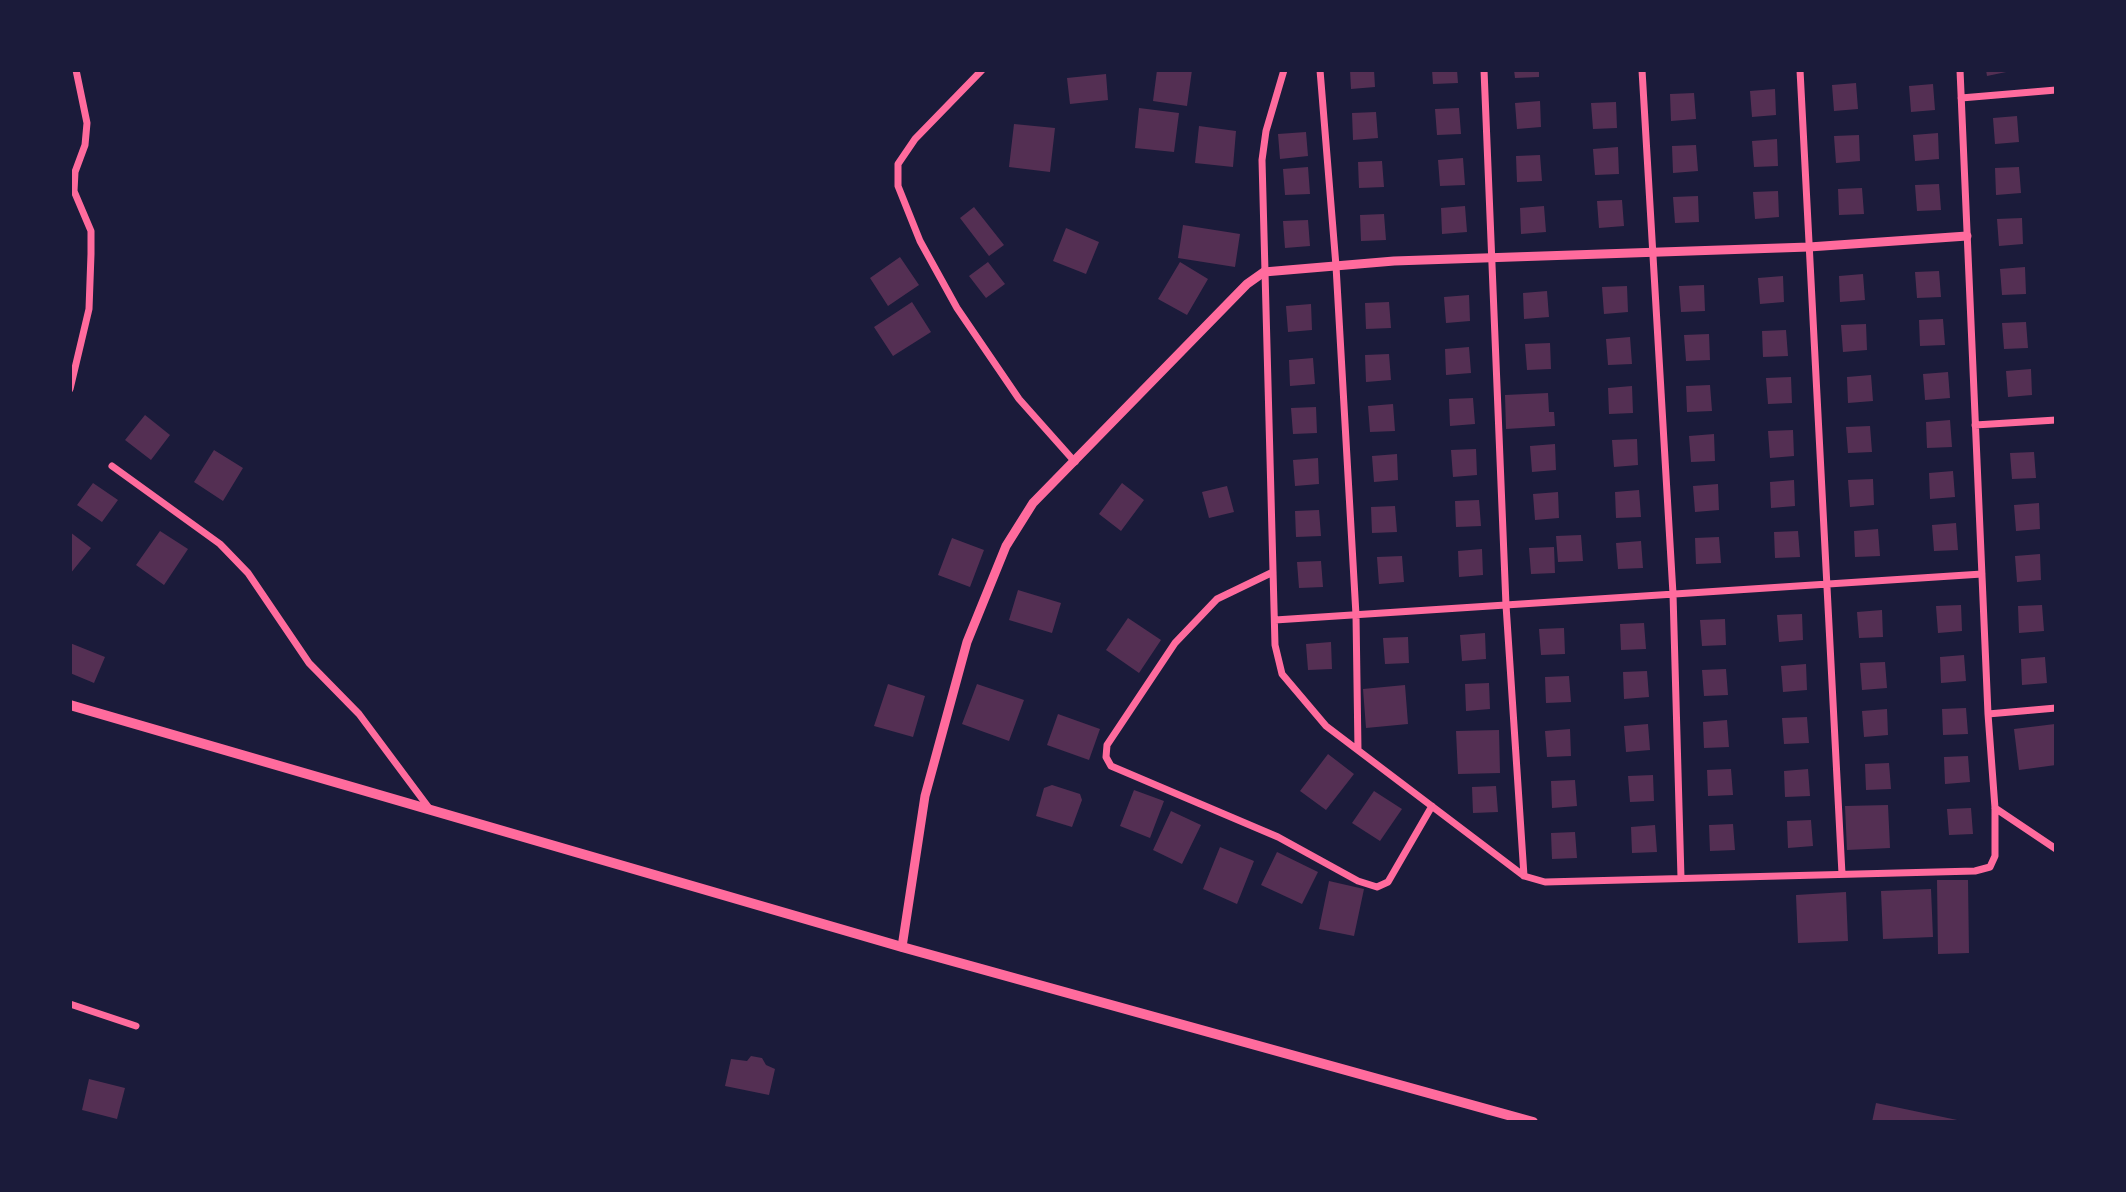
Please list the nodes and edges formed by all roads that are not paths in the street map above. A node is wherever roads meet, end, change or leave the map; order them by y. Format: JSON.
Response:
{"nodes":[{"id":1,"x":76,"y":70,"type":"edge"},
{"id":2,"x":982,"y":70,"type":"edge"},
{"id":3,"x":1284,"y":70,"type":"edge"},
{"id":4,"x":1320,"y":70,"type":"edge"},
{"id":5,"x":1485,"y":70,"type":"edge"},
{"id":6,"x":1642,"y":70,"type":"edge"},
{"id":7,"x":1800,"y":70,"type":"edge"},
{"id":8,"x":1960,"y":70,"type":"edge"},
{"id":9,"x":2056,"y":90,"type":"edge"},
{"id":10,"x":1961,"y":99,"type":"junction"},
{"id":11,"x":1967,"y":236,"type":"junction"},
{"id":12,"x":1809,"y":247,"type":"junction"},
{"id":13,"x":1650,"y":252,"type":"junction"},
{"id":14,"x":1494,"y":257,"type":"junction"},
{"id":15,"x":1336,"y":266,"type":"junction"},
{"id":16,"x":1264,"y":272,"type":"junction"},
{"id":17,"x":70,"y":389,"type":"edge"},
{"id":18,"x":2056,"y":420,"type":"edge"},
{"id":19,"x":1975,"y":425,"type":"junction"},
{"id":20,"x":1075,"y":462,"type":"junction"},
{"id":21,"x":112,"y":466,"type":"dead end"},
{"id":22,"x":1273,"y":572,"type":"junction"},
{"id":23,"x":1982,"y":574,"type":"junction"},
{"id":24,"x":1828,"y":584,"type":"junction"},
{"id":25,"x":1672,"y":594,"type":"junction"},
{"id":26,"x":1506,"y":606,"type":"junction"},
{"id":27,"x":1356,"y":615,"type":"junction"},
{"id":28,"x":1275,"y":620,"type":"junction"},
{"id":29,"x":70,"y":705,"type":"edge"},
{"id":30,"x":2056,"y":708,"type":"edge"},
{"id":31,"x":1988,"y":714,"type":"junction"},
{"id":32,"x":1358,"y":750,"type":"junction"},
{"id":33,"x":1432,"y":806,"type":"junction"},
{"id":34,"x":1995,"y":808,"type":"junction"},
{"id":35,"x":431,"y":811,"type":"junction"},
{"id":36,"x":2056,"y":849,"type":"edge"},
{"id":37,"x":1842,"y":874,"type":"junction"},
{"id":38,"x":1524,"y":876,"type":"junction"},
{"id":39,"x":1681,"y":878,"type":"junction"},
{"id":40,"x":902,"y":947,"type":"junction"},
{"id":41,"x":70,"y":1004,"type":"edge"},
{"id":42,"x":136,"y":1027,"type":"dead end"},
{"id":43,"x":1533,"y":1122,"type":"edge"}],
"edges":[{"from":1,"to":17,"type":"street"},
{"from":2,"to":20,"type":"street"},
{"from":3,"to":16,"type":"street"},
{"from":4,"to":15,"type":"street"},
{"from":5,"to":14,"type":"street"},
{"from":6,"to":13,"type":"street"},
{"from":7,"to":12,"type":"street"},
{"from":8,"to":10,"type":"street"},
{"from":9,"to":10,"type":"street"},
{"from":10,"to":11,"type":"street"},
{"from":11,"to":12,"type":"street"},
{"from":11,"to":19,"type":"street"},
{"from":12,"to":13,"type":"street"},
{"from":12,"to":24,"type":"street"},
{"from":13,"to":14,"type":"street"},
{"from":13,"to":25,"type":"street"},
{"from":14,"to":15,"type":"street"},
{"from":14,"to":26,"type":"street"},
{"from":15,"to":16,"type":"street"},
{"from":15,"to":27,"type":"street"},
{"from":16,"to":20,"type":"street"},
{"from":16,"to":22,"type":"street"},
{"from":18,"to":19,"type":"street"},
{"from":19,"to":23,"type":"street"},
{"from":20,"to":40,"type":"street"},
{"from":21,"to":35,"type":"street"},
{"from":22,"to":28,"type":"street"},
{"from":22,"to":33,"type":"street"},
{"from":23,"to":24,"type":"street"},
{"from":23,"to":31,"type":"street"},
{"from":24,"to":25,"type":"street"},
{"from":24,"to":37,"type":"street"},
{"from":25,"to":26,"type":"street"},
{"from":25,"to":39,"type":"street"},
{"from":26,"to":27,"type":"street"},
{"from":26,"to":38,"type":"street"},
{"from":27,"to":28,"type":"street"},
{"from":27,"to":32,"type":"street"},
{"from":28,"to":32,"type":"street"},
{"from":29,"to":35,"type":"main road"},
{"from":30,"to":31,"type":"street"},
{"from":31,"to":34,"type":"street"},
{"from":32,"to":33,"type":"street"},
{"from":33,"to":38,"type":"street"},
{"from":34,"to":36,"type":"street"},
{"from":34,"to":37,"type":"street"},
{"from":35,"to":40,"type":"main road"},
{"from":37,"to":39,"type":"street"},
{"from":38,"to":39,"type":"street"},
{"from":40,"to":43,"type":"main road"},
{"from":41,"to":42,"type":"street"}]}
